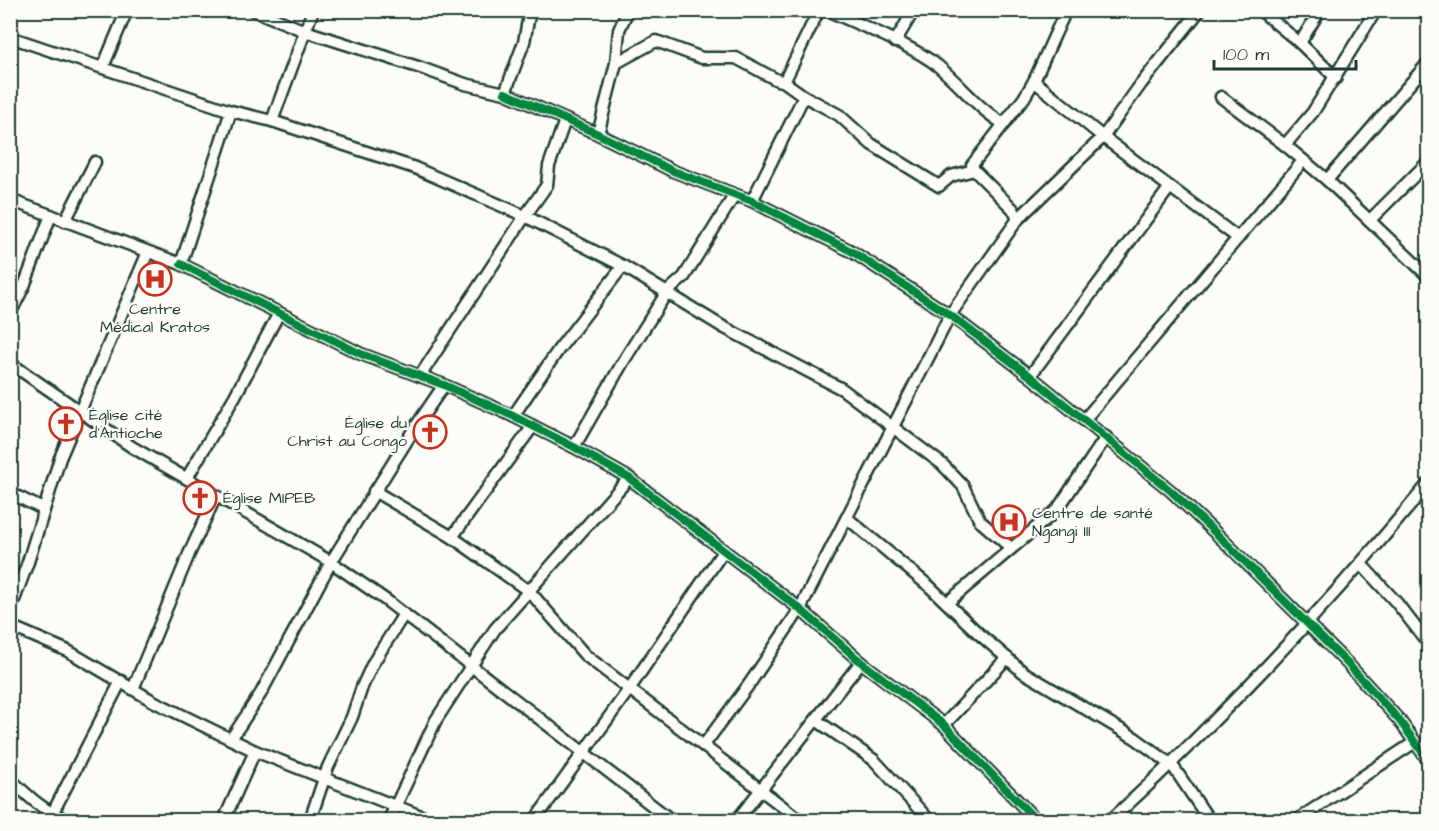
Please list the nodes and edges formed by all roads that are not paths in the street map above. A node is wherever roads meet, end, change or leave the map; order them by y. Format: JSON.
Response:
{"nodes":[{"id":1,"x":127,"y":10,"type":"edge"},
{"id":2,"x":253,"y":10,"type":"edge"},
{"id":3,"x":313,"y":10,"type":"edge"},
{"id":4,"x":530,"y":10,"type":"edge"},
{"id":5,"x":628,"y":10,"type":"edge"},
{"id":6,"x":819,"y":10,"type":"edge"},
{"id":7,"x":826,"y":10,"type":"edge"},
{"id":8,"x":915,"y":10,"type":"edge"},
{"id":9,"x":1066,"y":10,"type":"edge"},
{"id":10,"x":1200,"y":10,"type":"edge"},
{"id":11,"x":1260,"y":10,"type":"edge"},
{"id":12,"x":1320,"y":10,"type":"edge"},
{"id":13,"x":1376,"y":10,"type":"edge"},
{"id":14,"x":305,"y":31,"type":"junction"},
{"id":15,"x":10,"y":37,"type":"edge"},
{"id":16,"x":895,"y":42,"type":"junction"},
{"id":17,"x":1300,"y":43,"type":"junction"},
{"id":18,"x":616,"y":63,"type":"junction"},
{"id":19,"x":1428,"y":63,"type":"edge"},
{"id":20,"x":103,"y":67,"type":"junction"},
{"id":21,"x":1336,"y":78,"type":"junction"},
{"id":22,"x":783,"y":81,"type":"junction"},
{"id":23,"x":1034,"y":81,"type":"junction"},
{"id":24,"x":505,"y":93,"type":"junction"},
{"id":25,"x":804,"y":96,"type":"junction"},
{"id":26,"x":1221,"y":97,"type":"dead end"},
{"id":27,"x":231,"y":111,"type":"junction"},
{"id":28,"x":565,"y":120,"type":"junction"},
{"id":29,"x":272,"y":121,"type":"junction"},
{"id":30,"x":1004,"y":124,"type":"junction"},
{"id":31,"x":598,"y":134,"type":"junction"},
{"id":32,"x":1103,"y":137,"type":"junction"},
{"id":33,"x":1285,"y":145,"type":"junction"},
{"id":34,"x":1303,"y":161,"type":"junction"},
{"id":35,"x":95,"y":162,"type":"dead end"},
{"id":36,"x":1428,"y":162,"type":"edge"},
{"id":37,"x":974,"y":170,"type":"junction"},
{"id":38,"x":1327,"y":180,"type":"junction"},
{"id":39,"x":1170,"y":187,"type":"junction"},
{"id":40,"x":734,"y":196,"type":"junction"},
{"id":41,"x":10,"y":200,"type":"edge"},
{"id":42,"x":752,"y":201,"type":"junction"},
{"id":43,"x":51,"y":215,"type":"junction"},
{"id":44,"x":525,"y":216,"type":"junction"},
{"id":45,"x":1018,"y":219,"type":"junction"},
{"id":46,"x":65,"y":220,"type":"junction"},
{"id":47,"x":1370,"y":220,"type":"junction"},
{"id":48,"x":1238,"y":238,"type":"junction"},
{"id":49,"x":148,"y":252,"type":"junction"},
{"id":50,"x":181,"y":264,"type":"junction"},
{"id":51,"x":624,"y":266,"type":"junction"},
{"id":52,"x":1428,"y":276,"type":"edge"},
{"id":53,"x":667,"y":292,"type":"junction"},
{"id":54,"x":279,"y":313,"type":"junction"},
{"id":55,"x":10,"y":314,"type":"edge"},
{"id":56,"x":950,"y":315,"type":"junction"},
{"id":57,"x":10,"y":363,"type":"edge"},
{"id":58,"x":420,"y":376,"type":"junction"},
{"id":59,"x":1030,"y":376,"type":"junction"},
{"id":60,"x":444,"y":385,"type":"junction"},
{"id":61,"x":79,"y":411,"type":"junction"},
{"id":62,"x":513,"y":416,"type":"junction"},
{"id":63,"x":1084,"y":420,"type":"junction"},
{"id":64,"x":533,"y":426,"type":"junction"},
{"id":65,"x":892,"y":427,"type":"junction"},
{"id":66,"x":1106,"y":437,"type":"junction"},
{"id":67,"x":574,"y":447,"type":"junction"},
{"id":68,"x":187,"y":478,"type":"junction"},
{"id":69,"x":629,"y":478,"type":"junction"},
{"id":70,"x":374,"y":491,"type":"junction"},
{"id":71,"x":1426,"y":492,"type":"edge"},
{"id":72,"x":10,"y":493,"type":"edge"},
{"id":73,"x":216,"y":496,"type":"junction"},
{"id":74,"x":43,"y":509,"type":"junction"},
{"id":75,"x":847,"y":518,"type":"junction"},
{"id":76,"x":452,"y":537,"type":"junction"},
{"id":77,"x":1011,"y":548,"type":"junction"},
{"id":78,"x":724,"y":550,"type":"junction"},
{"id":79,"x":331,"y":562,"type":"junction"},
{"id":80,"x":1361,"y":564,"type":"junction"},
{"id":81,"x":10,"y":576,"type":"edge"},
{"id":82,"x":22,"y":580,"type":"junction"},
{"id":83,"x":530,"y":591,"type":"junction"},
{"id":84,"x":946,"y":603,"type":"junction"},
{"id":85,"x":800,"y":609,"type":"junction"},
{"id":86,"x":10,"y":611,"type":"edge"},
{"id":87,"x":404,"y":614,"type":"junction"},
{"id":88,"x":1307,"y":623,"type":"junction"},
{"id":89,"x":10,"y":626,"type":"edge"},
{"id":90,"x":1428,"y":643,"type":"edge"},
{"id":91,"x":1007,"y":658,"type":"junction"},
{"id":92,"x":861,"y":662,"type":"junction"},
{"id":93,"x":471,"y":665,"type":"junction"},
{"id":94,"x":121,"y":681,"type":"junction"},
{"id":95,"x":630,"y":688,"type":"junction"},
{"id":96,"x":133,"y":689,"type":"junction"},
{"id":97,"x":816,"y":720,"type":"junction"},
{"id":98,"x":944,"y":725,"type":"junction"},
{"id":99,"x":231,"y":739,"type":"junction"},
{"id":100,"x":1415,"y":742,"type":"junction"},
{"id":101,"x":704,"y":745,"type":"junction"},
{"id":102,"x":255,"y":751,"type":"junction"},
{"id":103,"x":583,"y":753,"type":"junction"},
{"id":104,"x":1428,"y":760,"type":"edge"},
{"id":105,"x":1172,"y":765,"type":"junction"},
{"id":106,"x":326,"y":778,"type":"junction"},
{"id":107,"x":10,"y":779,"type":"edge"},
{"id":108,"x":762,"y":789,"type":"junction"},
{"id":109,"x":394,"y":806,"type":"junction"},
{"id":110,"x":50,"y":818,"type":"edge"},
{"id":111,"x":67,"y":820,"type":"edge"},
{"id":112,"x":224,"y":820,"type":"edge"},
{"id":113,"x":310,"y":820,"type":"edge"},
{"id":114,"x":389,"y":820,"type":"edge"},
{"id":115,"x":432,"y":820,"type":"edge"},
{"id":116,"x":535,"y":820,"type":"edge"},
{"id":117,"x":671,"y":820,"type":"edge"},
{"id":118,"x":738,"y":820,"type":"edge"},
{"id":119,"x":800,"y":820,"type":"edge"},
{"id":120,"x":929,"y":820,"type":"edge"},
{"id":121,"x":1036,"y":820,"type":"edge"},
{"id":122,"x":1111,"y":820,"type":"edge"},
{"id":123,"x":1209,"y":820,"type":"edge"},
{"id":124,"x":1297,"y":820,"type":"edge"}],
"edges":[{"from":1,"to":20,"type":"street"},
{"from":2,"to":14,"type":"street"},
{"from":3,"to":14,"type":"street"},
{"from":4,"to":24,"type":"street"},
{"from":5,"to":18,"type":"street"},
{"from":6,"to":22,"type":"street"},
{"from":7,"to":16,"type":"street"},
{"from":8,"to":16,"type":"street"},
{"from":9,"to":23,"type":"street"},
{"from":10,"to":32,"type":"street"},
{"from":11,"to":17,"type":"street"},
{"from":12,"to":17,"type":"street"},
{"from":13,"to":21,"type":"street"},
{"from":14,"to":24,"type":"street"},
{"from":14,"to":29,"type":"street"},
{"from":15,"to":20,"type":"street"},
{"from":16,"to":30,"type":"street"},
{"from":17,"to":21,"type":"street"},
{"from":18,"to":22,"type":"street"},
{"from":18,"to":31,"type":"street"},
{"from":19,"to":38,"type":"street"},
{"from":20,"to":27,"type":"street"},
{"from":21,"to":33,"type":"street"},
{"from":22,"to":25,"type":"street"},
{"from":23,"to":30,"type":"street"},
{"from":23,"to":32,"type":"street"},
{"from":24,"to":28,"type":"street"},
{"from":25,"to":37,"type":"street"},
{"from":25,"to":42,"type":"street"},
{"from":26,"to":33,"type":"street"},
{"from":27,"to":29,"type":"street"},
{"from":27,"to":50,"type":"street"},
{"from":28,"to":31,"type":"street"},
{"from":28,"to":44,"type":"street"},
{"from":29,"to":44,"type":"street"},
{"from":30,"to":37,"type":"street"},
{"from":31,"to":40,"type":"street"},
{"from":32,"to":39,"type":"street"},
{"from":32,"to":45,"type":"street"},
{"from":33,"to":34,"type":"street"},
{"from":34,"to":38,"type":"street"},
{"from":34,"to":48,"type":"street"},
{"from":35,"to":46,"type":"street"},
{"from":36,"to":47,"type":"street"},
{"from":37,"to":45,"type":"street"},
{"from":38,"to":47,"type":"street"},
{"from":39,"to":48,"type":"street"},
{"from":39,"to":59,"type":"street"},
{"from":40,"to":42,"type":"street"},
{"from":40,"to":53,"type":"street"},
{"from":41,"to":43,"type":"street"},
{"from":42,"to":56,"type":"street"},
{"from":43,"to":46,"type":"street"},
{"from":43,"to":55,"type":"street"},
{"from":44,"to":51,"type":"street"},
{"from":44,"to":58,"type":"street"},
{"from":45,"to":56,"type":"street"},
{"from":46,"to":49,"type":"street"},
{"from":47,"to":52,"type":"street"},
{"from":48,"to":63,"type":"street"},
{"from":49,"to":50,"type":"street"},
{"from":49,"to":61,"type":"street"},
{"from":50,"to":54,"type":"street"},
{"from":51,"to":53,"type":"street"},
{"from":51,"to":62,"type":"street"},
{"from":53,"to":65,"type":"street"},
{"from":53,"to":67,"type":"street"},
{"from":54,"to":58,"type":"street"},
{"from":54,"to":68,"type":"street"},
{"from":56,"to":59,"type":"street"},
{"from":56,"to":65,"type":"street"},
{"from":57,"to":61,"type":"street"},
{"from":58,"to":60,"type":"street"},
{"from":59,"to":63,"type":"street"},
{"from":60,"to":62,"type":"street"},
{"from":60,"to":70,"type":"street"},
{"from":61,"to":68,"type":"street"},
{"from":61,"to":74,"type":"street"},
{"from":62,"to":64,"type":"street"},
{"from":63,"to":66,"type":"street"},
{"from":64,"to":67,"type":"street"},
{"from":64,"to":76,"type":"street"},
{"from":65,"to":75,"type":"street"},
{"from":65,"to":77,"type":"street"},
{"from":66,"to":77,"type":"street"},
{"from":66,"to":88,"type":"street"},
{"from":67,"to":69,"type":"street"},
{"from":68,"to":73,"type":"street"},
{"from":69,"to":78,"type":"street"},
{"from":69,"to":83,"type":"street"},
{"from":70,"to":76,"type":"street"},
{"from":70,"to":79,"type":"street"},
{"from":71,"to":80,"type":"street"},
{"from":72,"to":74,"type":"street"},
{"from":73,"to":79,"type":"street"},
{"from":73,"to":96,"type":"street"},
{"from":74,"to":82,"type":"street"},
{"from":75,"to":84,"type":"street"},
{"from":75,"to":85,"type":"street"},
{"from":76,"to":83,"type":"street"},
{"from":77,"to":84,"type":"street"},
{"from":78,"to":85,"type":"street"},
{"from":78,"to":95,"type":"street"},
{"from":79,"to":87,"type":"street"},
{"from":79,"to":99,"type":"street"},
{"from":80,"to":88,"type":"street"},
{"from":80,"to":90,"type":"street"},
{"from":81,"to":82,"type":"street"},
{"from":82,"to":86,"type":"street"},
{"from":83,"to":93,"type":"street"},
{"from":83,"to":95,"type":"street"},
{"from":84,"to":91,"type":"street"},
{"from":85,"to":92,"type":"street"},
{"from":85,"to":101,"type":"street"},
{"from":87,"to":93,"type":"street"},
{"from":87,"to":106,"type":"street"},
{"from":88,"to":100,"type":"street"},
{"from":88,"to":105,"type":"street"},
{"from":89,"to":94,"type":"street"},
{"from":91,"to":98,"type":"street"},
{"from":91,"to":105,"type":"street"},
{"from":92,"to":97,"type":"street"},
{"from":92,"to":98,"type":"street"},
{"from":93,"to":103,"type":"street"},
{"from":93,"to":109,"type":"street"},
{"from":94,"to":96,"type":"street"},
{"from":94,"to":110,"type":"street"},
{"from":95,"to":101,"type":"street"},
{"from":95,"to":103,"type":"street"},
{"from":96,"to":99,"type":"street"},
{"from":97,"to":108,"type":"street"},
{"from":97,"to":120,"type":"street"},
{"from":98,"to":121,"type":"street"},
{"from":99,"to":102,"type":"street"},
{"from":100,"to":104,"type":"street"},
{"from":100,"to":124,"type":"street"},
{"from":101,"to":108,"type":"street"},
{"from":102,"to":106,"type":"street"},
{"from":102,"to":112,"type":"street"},
{"from":103,"to":116,"type":"street"},
{"from":103,"to":117,"type":"street"},
{"from":105,"to":122,"type":"street"},
{"from":105,"to":123,"type":"street"},
{"from":106,"to":109,"type":"street"},
{"from":106,"to":113,"type":"street"},
{"from":107,"to":110,"type":"street"},
{"from":108,"to":118,"type":"street"},
{"from":108,"to":119,"type":"street"},
{"from":109,"to":114,"type":"street"},
{"from":109,"to":115,"type":"street"},
{"from":110,"to":111,"type":"street"}]}
